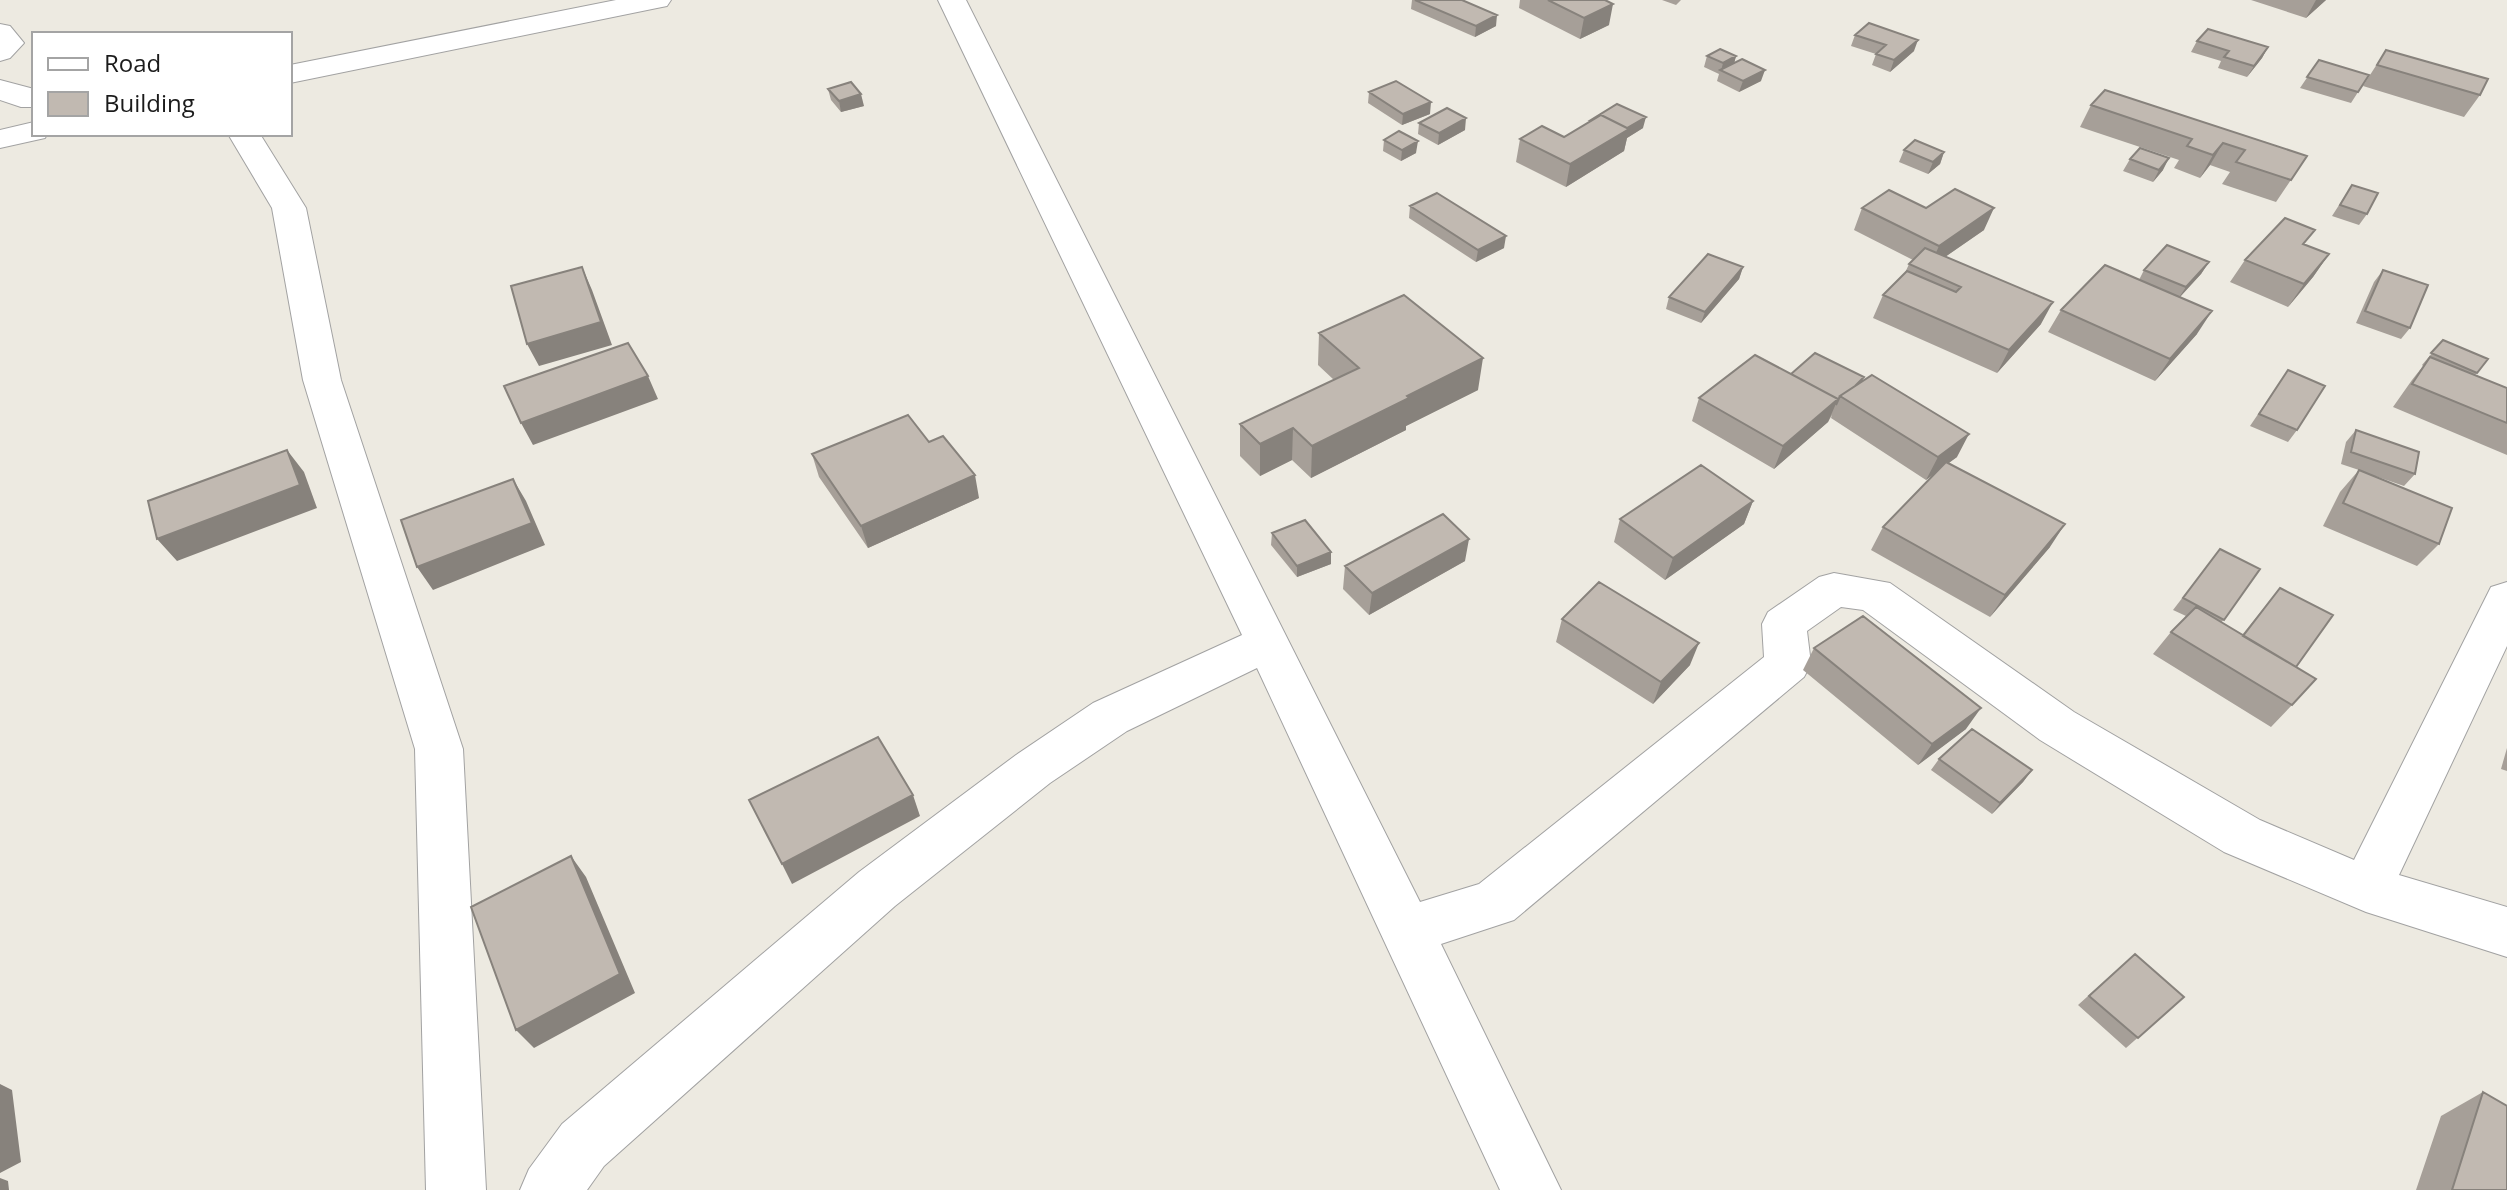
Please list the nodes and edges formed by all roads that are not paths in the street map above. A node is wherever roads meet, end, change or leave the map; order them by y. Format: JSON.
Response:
{"nodes":[{"id":1,"x":657,"y":0,"type":"edge"},
{"id":2,"x":952,"y":0,"type":"edge"},
{"id":3,"x":0,"y":32,"type":"edge"},
{"id":4,"x":0,"y":52,"type":"edge"},
{"id":5,"x":292,"y":74,"type":"edge"},
{"id":6,"x":0,"y":89,"type":"edge"},
{"id":7,"x":32,"y":98,"type":"edge"},
{"id":8,"x":32,"y":131,"type":"edge"},
{"id":9,"x":245,"y":136,"type":"edge"},
{"id":10,"x":0,"y":139,"type":"edge"},
{"id":11,"x":2507,"y":599,"type":"edge"},
{"id":12,"x":1268,"y":643,"type":"junction"},
{"id":13,"x":2366,"y":889,"type":"junction"},
{"id":14,"x":1406,"y":931,"type":"junction"},
{"id":15,"x":2507,"y":932,"type":"edge"},
{"id":16,"x":456,"y":1190,"type":"edge"},
{"id":17,"x":550,"y":1190,"type":"edge"},
{"id":18,"x":1531,"y":1190,"type":"edge"}],
"edges":[{"from":1,"to":5,"type":"street"},
{"from":2,"to":12,"type":"street"},
{"from":3,"to":4,"type":"street"},
{"from":6,"to":7,"type":"street"},
{"from":8,"to":10,"type":"street"},
{"from":9,"to":16,"type":"street"},
{"from":11,"to":13,"type":"street"},
{"from":12,"to":14,"type":"street"},
{"from":12,"to":17,"type":"street"},
{"from":13,"to":14,"type":"street"},
{"from":13,"to":15,"type":"street"},
{"from":14,"to":18,"type":"street"}]}
